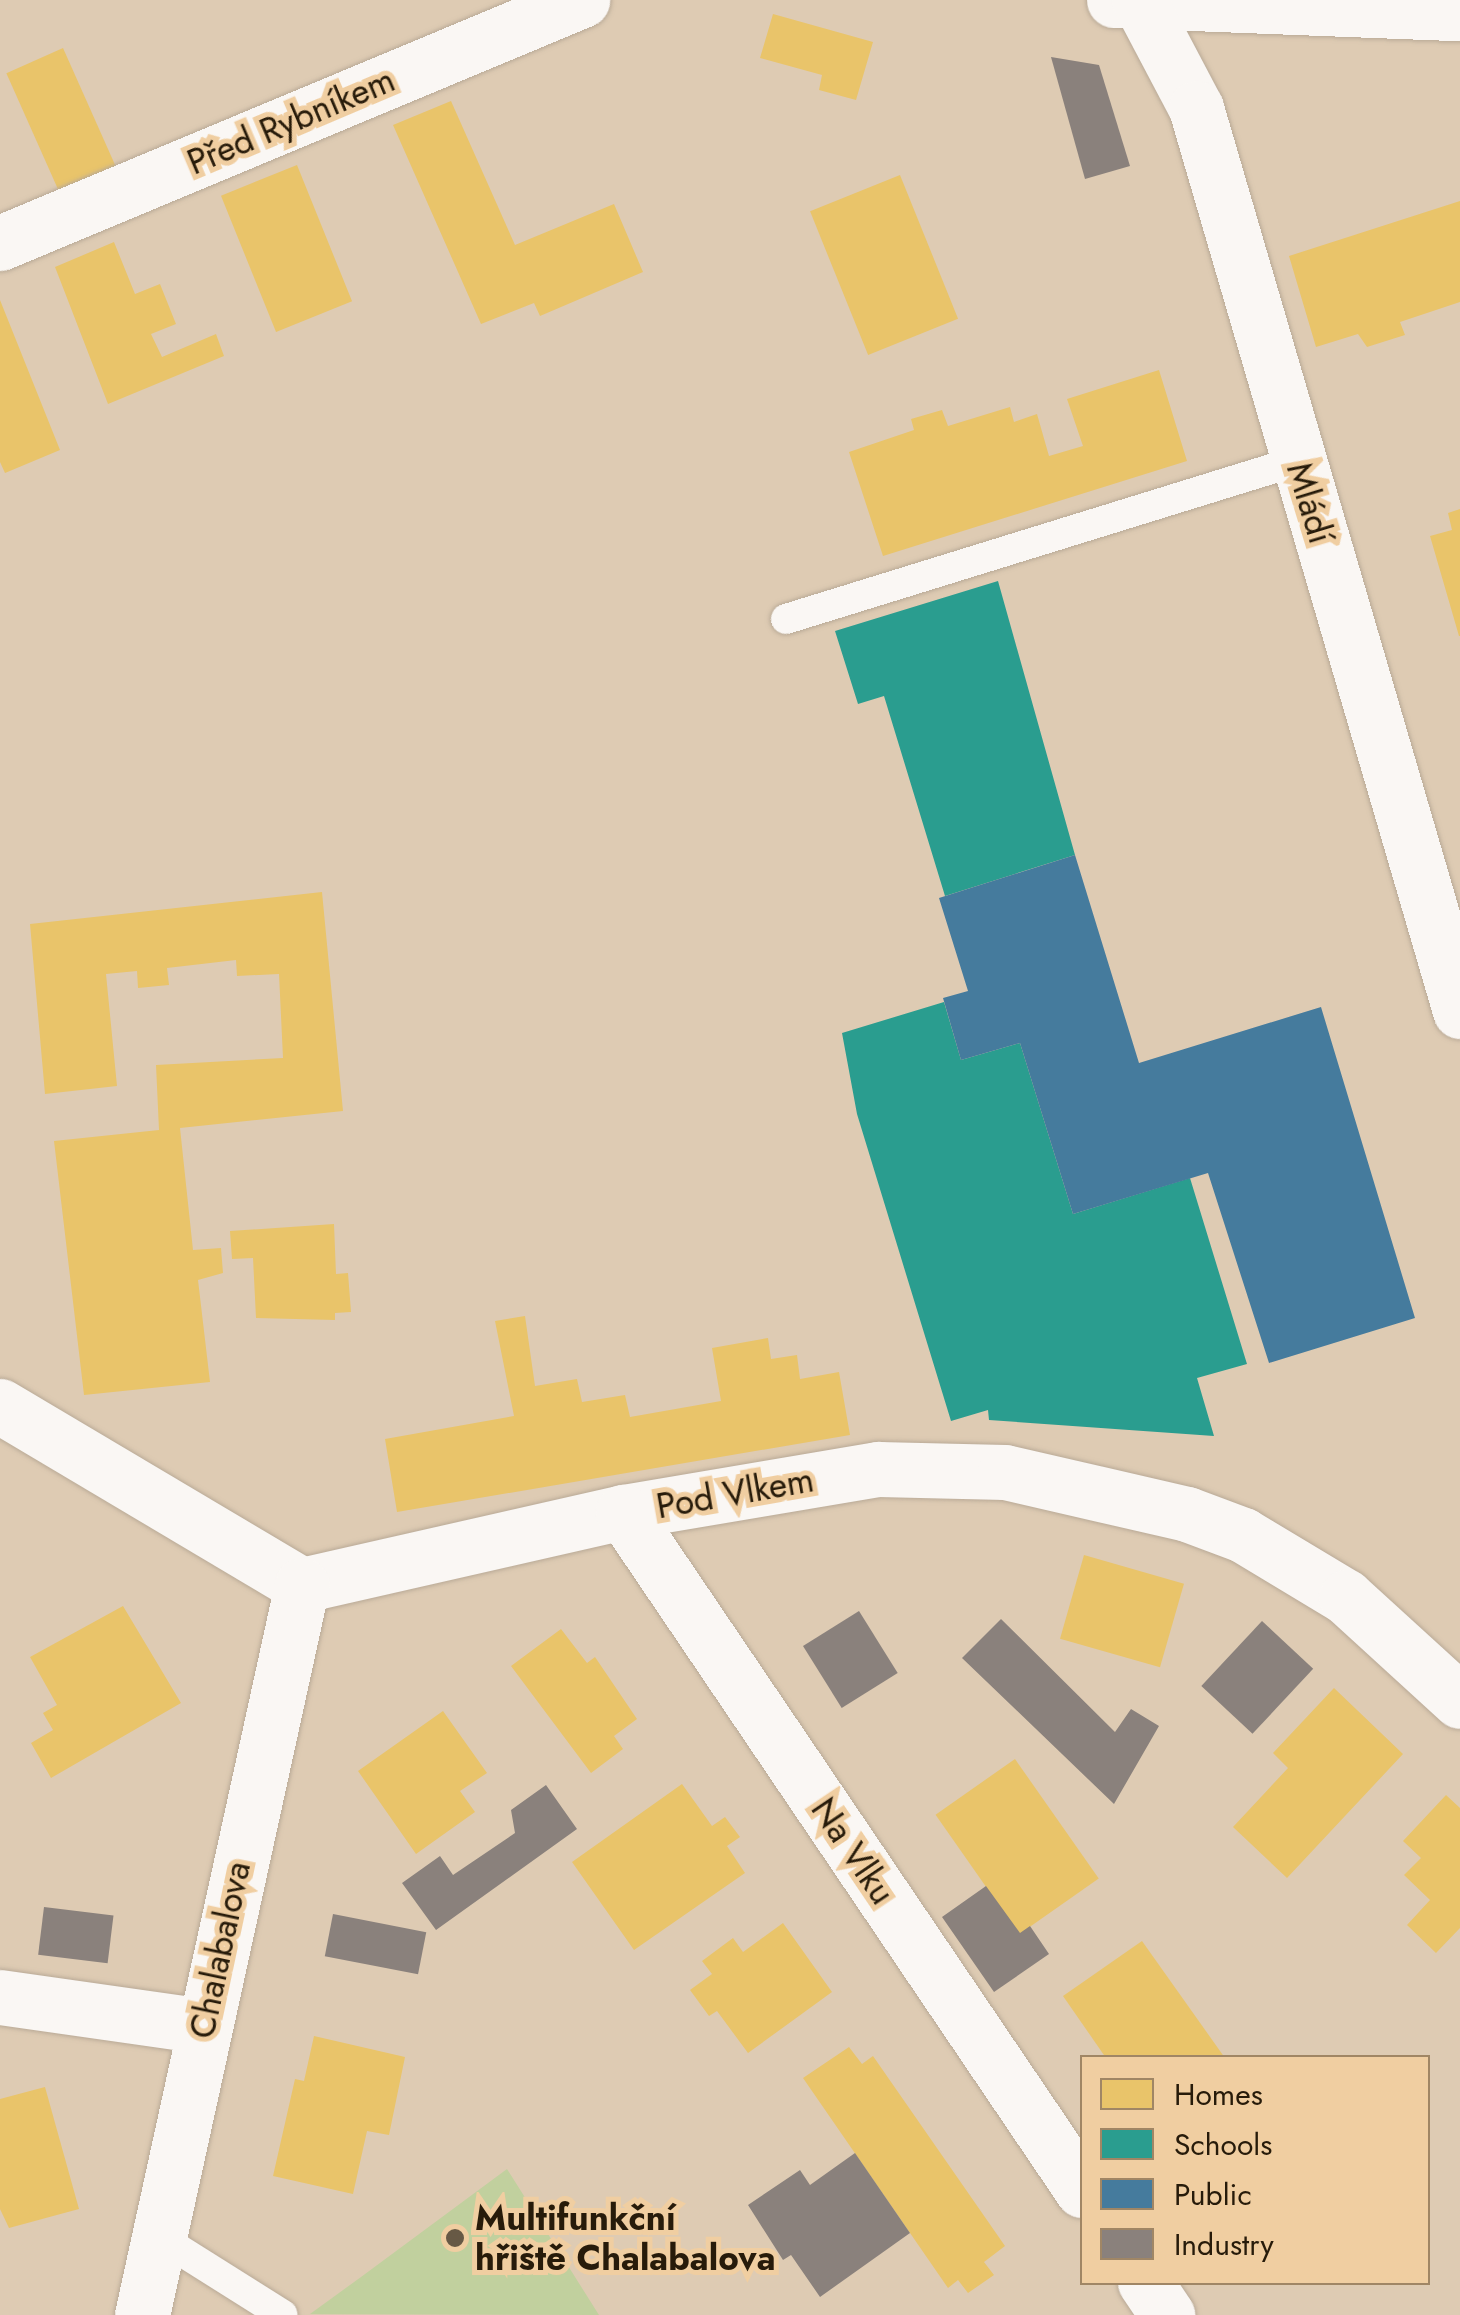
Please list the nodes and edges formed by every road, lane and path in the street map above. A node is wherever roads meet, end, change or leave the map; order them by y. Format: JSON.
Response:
{"nodes":[{"id":1,"x":582,"y":0,"type":"edge"},
{"id":2,"x":1132,"y":1,"type":"edge"},
{"id":3,"x":1460,"y":14,"type":"edge"},
{"id":4,"x":0,"y":243,"type":"edge"},
{"id":5,"x":1297,"y":461,"type":"junction"},
{"id":6,"x":786,"y":619,"type":"dead end"},
{"id":7,"x":1460,"y":1010,"type":"edge"},
{"id":8,"x":0,"y":1406,"type":"edge"},
{"id":9,"x":623,"y":1512,"type":"junction"},
{"id":10,"x":302,"y":1585,"type":"junction"},
{"id":11,"x":1460,"y":1701,"type":"edge"},
{"id":12,"x":0,"y":1997,"type":"edge"},
{"id":13,"x":207,"y":2005,"type":"junction"},
{"id":14,"x":1080,"y":2187,"type":"edge"},
{"id":15,"x":159,"y":2237,"type":"junction"},
{"id":16,"x":1147,"y":2285,"type":"edge"},
{"id":17,"x":142,"y":2315,"type":"edge"},
{"id":18,"x":283,"y":2315,"type":"edge"},
{"id":19,"x":1167,"y":2315,"type":"edge"}],
"edges":[{"from":1,"to":4,"type":"street","name":"Před Rybníkem"},
{"from":2,"to":3,"type":"street"},
{"from":2,"to":5,"type":"street","name":"Mládí"},
{"from":5,"to":6,"type":"lane"},
{"from":5,"to":7,"type":"street","name":"Mládí"},
{"from":8,"to":10,"type":"street"},
{"from":9,"to":10,"type":"street","name":"Pod Vlkem"},
{"from":9,"to":11,"type":"street","name":"Pod Vlkem"},
{"from":9,"to":14,"type":"street","name":"Na Vlku"},
{"from":10,"to":13,"type":"street","name":"Chalabalova"},
{"from":12,"to":13,"type":"street"},
{"from":13,"to":15,"type":"street","name":"Chalabalova"},
{"from":15,"to":17,"type":"street","name":"Chalabalova"},
{"from":15,"to":18,"type":"lane"},
{"from":16,"to":19,"type":"street"}]}
